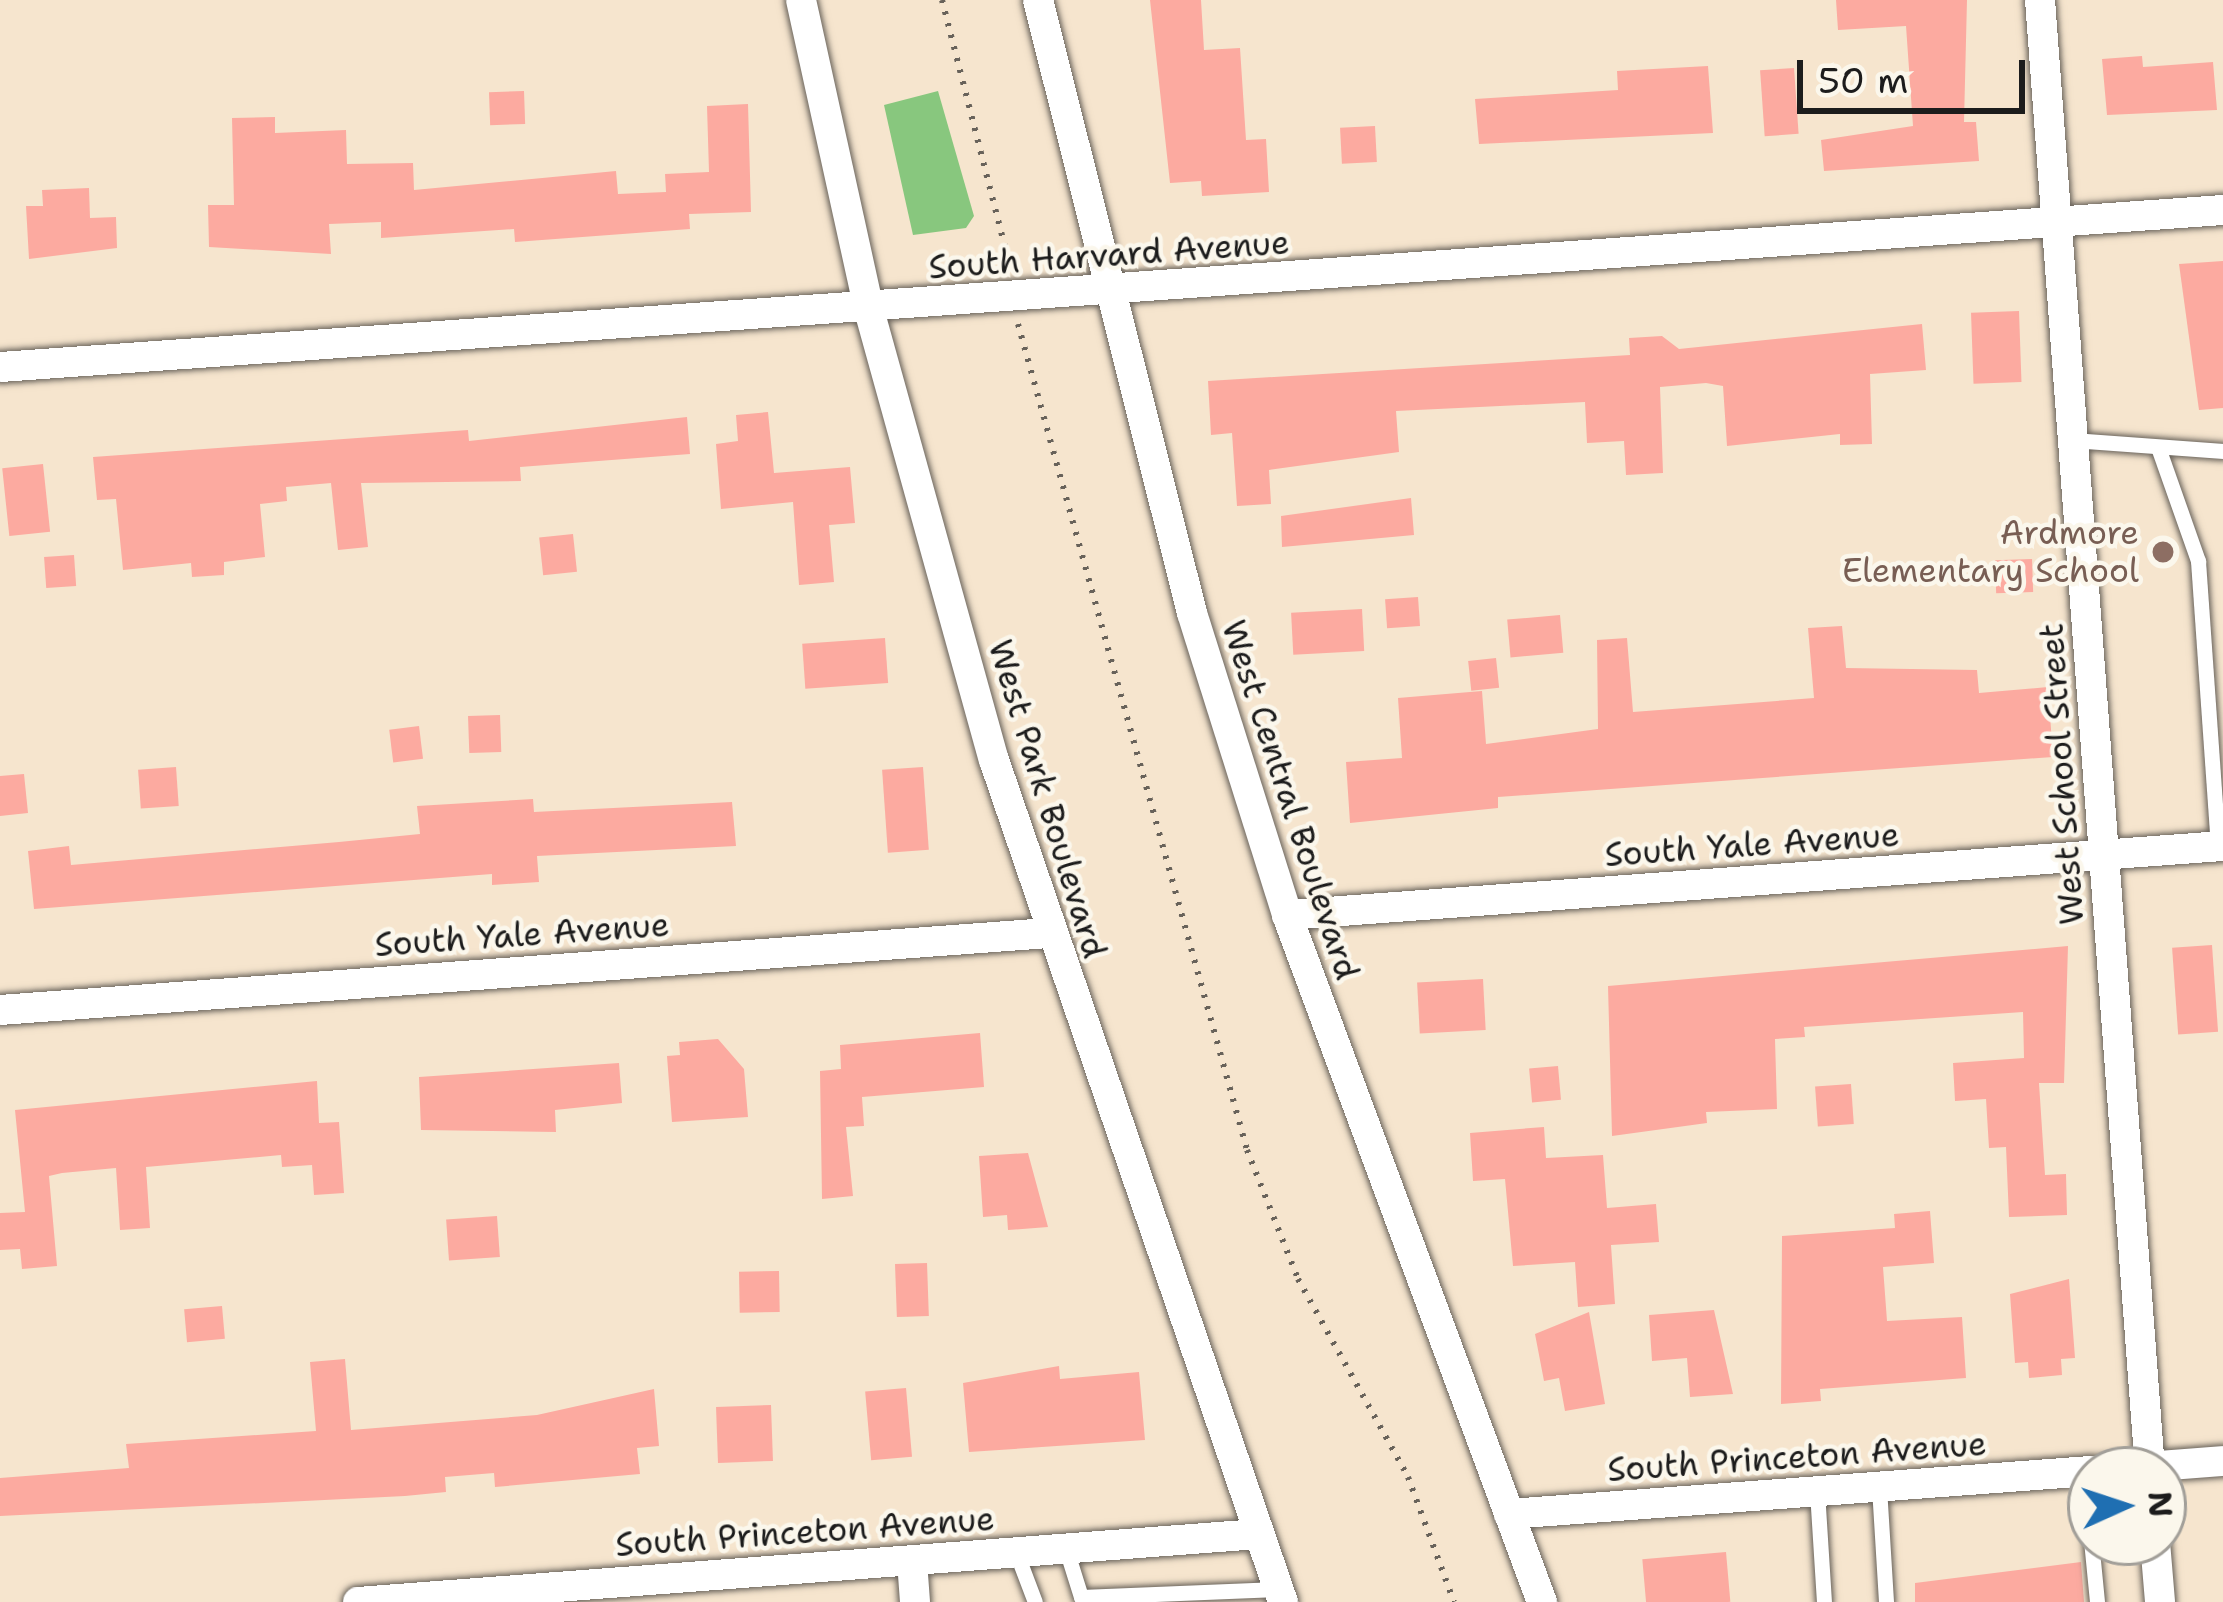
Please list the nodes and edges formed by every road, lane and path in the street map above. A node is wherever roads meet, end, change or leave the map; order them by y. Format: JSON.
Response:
{"nodes":[{"id":1,"x":801,"y":0,"type":"edge"},
{"id":2,"x":941,"y":0,"type":"edge"},
{"id":3,"x":1038,"y":0,"type":"edge"},
{"id":4,"x":2040,"y":0,"type":"edge"},
{"id":5,"x":2223,"y":211,"type":"edge"},
{"id":6,"x":2056,"y":223,"type":"junction"},
{"id":7,"x":1012,"y":278,"type":"dead end"},
{"id":8,"x":1105,"y":291,"type":"junction"},
{"id":9,"x":869,"y":310,"type":"junction"},
{"id":10,"x":1017,"y":314,"type":"dead end"},
{"id":11,"x":0,"y":367,"type":"edge"},
{"id":12,"x":2073,"y":440,"type":"junction"},
{"id":13,"x":2159,"y":450,"type":"junction"},
{"id":14,"x":2223,"y":451,"type":"edge"},
{"id":15,"x":2220,"y":846,"type":"edge"},
{"id":16,"x":2104,"y":855,"type":"junction"},
{"id":17,"x":1287,"y":915,"type":"junction"},
{"id":18,"x":1048,"y":933,"type":"junction"},
{"id":19,"x":0,"y":1010,"type":"edge"},
{"id":20,"x":2148,"y":1446,"type":"edge"},
{"id":21,"x":2223,"y":1461,"type":"edge"},
{"id":22,"x":2187,"y":1464,"type":"edge"},
{"id":23,"x":2067,"y":1473,"type":"edge"},
{"id":24,"x":1879,"y":1487,"type":"junction"},
{"id":25,"x":1817,"y":1491,"type":"junction"},
{"id":26,"x":1509,"y":1514,"type":"junction"},
{"id":27,"x":1258,"y":1534,"type":"junction"},
{"id":28,"x":1066,"y":1549,"type":"junction"},
{"id":29,"x":1016,"y":1552,"type":"junction"},
{"id":30,"x":912,"y":1561,"type":"junction"},
{"id":31,"x":2094,"y":1566,"type":"edge"},
{"id":32,"x":2157,"y":1566,"type":"edge"},
{"id":33,"x":1281,"y":1595,"type":"edge"},
{"id":34,"x":358,"y":1602,"type":"edge"},
{"id":35,"x":915,"y":1602,"type":"edge"},
{"id":36,"x":1035,"y":1602,"type":"edge"},
{"id":37,"x":1454,"y":1602,"type":"edge"},
{"id":38,"x":1542,"y":1602,"type":"edge"},
{"id":39,"x":1824,"y":1602,"type":"edge"},
{"id":40,"x":1886,"y":1602,"type":"edge"},
{"id":41,"x":2097,"y":1602,"type":"edge"},
{"id":42,"x":2160,"y":1602,"type":"edge"}],
"edges":[{"from":1,"to":9,"type":"street","name":"West Park Boulevard"},
{"from":2,"to":7,"type":"path"},
{"from":3,"to":8,"type":"street","name":"West Central Boulevard"},
{"from":4,"to":6,"type":"street","name":"West School Street"},
{"from":5,"to":6,"type":"street","name":"South Harvard Avenue"},
{"from":6,"to":8,"type":"street","name":"South Harvard Avenue"},
{"from":6,"to":12,"type":"street","name":"West School Street"},
{"from":8,"to":9,"type":"street","name":"South Harvard Avenue"},
{"from":8,"to":17,"type":"street","name":"West Central Boulevard"},
{"from":9,"to":11,"type":"street","name":"South Harvard Avenue"},
{"from":9,"to":18,"type":"street","name":"West Park Boulevard"},
{"from":10,"to":37,"type":"path"},
{"from":12,"to":13,"type":"lane"},
{"from":12,"to":16,"type":"street","name":"West School Street"},
{"from":13,"to":14,"type":"lane"},
{"from":13,"to":15,"type":"lane"},
{"from":15,"to":16,"type":"street","name":"South Yale Avenue"},
{"from":16,"to":17,"type":"street","name":"South Yale Avenue"},
{"from":16,"to":20,"type":"street","name":"West School Street"},
{"from":17,"to":26,"type":"street","name":"West Central Boulevard"},
{"from":18,"to":19,"type":"street","name":"South Yale Avenue"},
{"from":18,"to":27,"type":"street","name":"West Park Boulevard"},
{"from":21,"to":22,"type":"street"},
{"from":23,"to":24,"type":"street","name":"South Princeton Avenue"},
{"from":24,"to":25,"type":"street","name":"South Princeton Avenue"},
{"from":24,"to":40,"type":"lane"},
{"from":25,"to":26,"type":"street","name":"South Princeton Avenue"},
{"from":25,"to":39,"type":"lane"},
{"from":26,"to":38,"type":"street","name":"West Central Boulevard"},
{"from":27,"to":28,"type":"street","name":"South Princeton Avenue"},
{"from":27,"to":33,"type":"street","name":"West Park Boulevard"},
{"from":28,"to":29,"type":"street","name":"South Princeton Avenue"},
{"from":28,"to":33,"type":"lane"},
{"from":29,"to":30,"type":"street","name":"South Princeton Avenue"},
{"from":29,"to":36,"type":"lane"},
{"from":30,"to":34,"type":"street","name":"South Princeton Avenue"},
{"from":30,"to":35,"type":"street"},
{"from":31,"to":41,"type":"lane"},
{"from":32,"to":42,"type":"street"}]}
